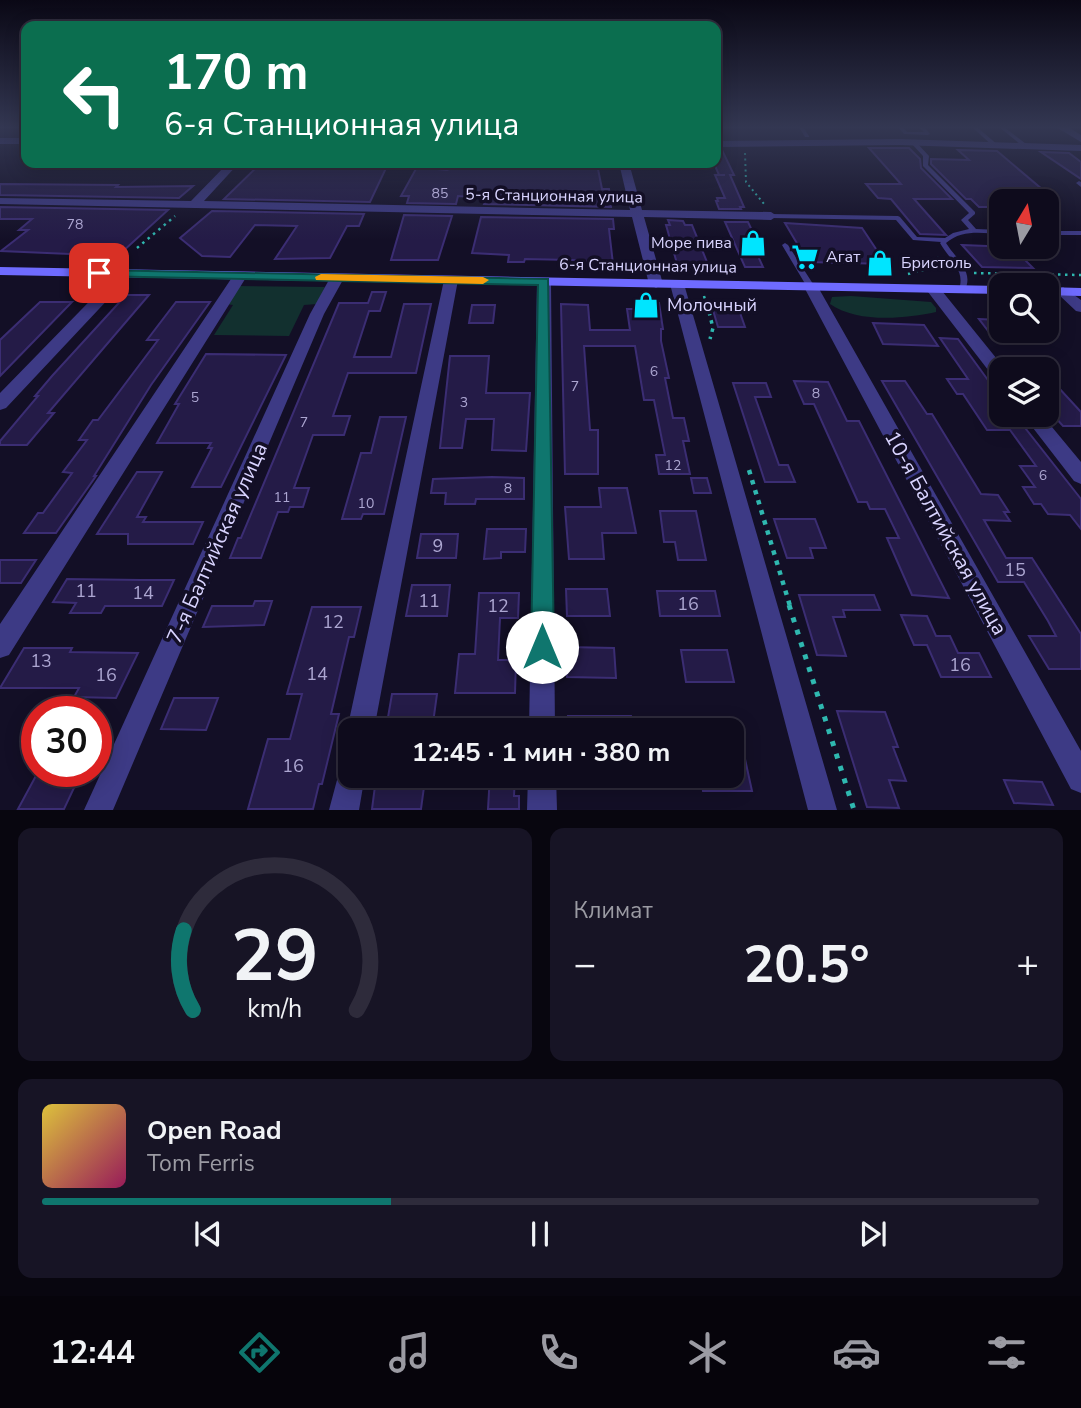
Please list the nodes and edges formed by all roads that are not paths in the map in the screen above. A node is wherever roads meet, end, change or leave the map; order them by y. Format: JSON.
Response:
{"nodes":[{"id":1,"x":925,"y":165,"type":"edge"},
{"id":2,"x":229,"y":168,"type":"edge"},
{"id":3,"x":625,"y":168,"type":"edge"},
{"id":4,"x":0,"y":201,"type":"edge"},
{"id":5,"x":195,"y":204,"type":"junction"},
{"id":6,"x":637,"y":214,"type":"junction"},
{"id":7,"x":771,"y":216,"type":"joint"},
{"id":8,"x":975,"y":232,"type":"junction"},
{"id":9,"x":989,"y":232,"type":"edge"},
{"id":10,"x":1059,"y":233,"type":"edge"},
{"id":11,"x":1081,"y":233,"type":"edge"},
{"id":12,"x":946,"y":240,"type":"junction"},
{"id":13,"x":785,"y":245,"type":"dead end"},
{"id":14,"x":0,"y":271,"type":"edge"},
{"id":15,"x":124,"y":274,"type":"junction"},
{"id":16,"x":240,"y":276,"type":"junction"},
{"id":17,"x":337,"y":278,"type":"junction"},
{"id":18,"x":451,"y":280,"type":"junction"},
{"id":19,"x":544,"y":282,"type":"junction"},
{"id":20,"x":666,"y":284,"type":"junction"},
{"id":21,"x":811,"y":286,"type":"junction"},
{"id":22,"x":933,"y":289,"type":"junction"},
{"id":23,"x":963,"y":289,"type":"junction"},
{"id":24,"x":989,"y":290,"type":"edge"},
{"id":25,"x":1059,"y":291,"type":"edge"},
{"id":26,"x":1063,"y":291,"type":"junction"},
{"id":27,"x":1081,"y":292,"type":"edge"},
{"id":28,"x":1081,"y":308,"type":"edge"},
{"id":29,"x":989,"y":360,"type":"edge"},
{"id":30,"x":0,"y":404,"type":"edge"},
{"id":31,"x":1042,"y":427,"type":"edge"},
{"id":32,"x":1081,"y":476,"type":"edge"},
{"id":33,"x":0,"y":646,"type":"edge"},
{"id":34,"x":362,"y":718,"type":"edge"},
{"id":35,"x":542,"y":718,"type":"edge"},
{"id":36,"x":1081,"y":779,"type":"edge"},
{"id":37,"x":348,"y":788,"type":"edge"},
{"id":38,"x":542,"y":788,"type":"edge"},
{"id":39,"x":98,"y":810,"type":"edge"},
{"id":40,"x":344,"y":810,"type":"edge"},
{"id":41,"x":542,"y":810,"type":"edge"},
{"id":42,"x":823,"y":810,"type":"edge"}],
"edges":[{"from":1,"to":8,"type":"lane"},
{"from":2,"to":5,"type":"street"},
{"from":3,"to":6,"type":"street"},
{"from":4,"to":5,"type":"street","name":"5-я Станционная улица"},
{"from":5,"to":6,"type":"street","name":"5-я Станционная улица"},
{"from":6,"to":7,"type":"street","name":"5-я Станционная улица"},
{"from":6,"to":20,"type":"street"},
{"from":7,"to":12,"type":"lane"},
{"from":8,"to":9,"type":"lane"},
{"from":8,"to":12,"type":"lane"},
{"from":10,"to":11,"type":"lane"},
{"from":12,"to":23,"type":"lane"},
{"from":13,"to":21,"type":"lane"},
{"from":14,"to":15,"type":"main road","name":"6-я Станционная улица"},
{"from":15,"to":16,"type":"main road","name":"6-я Станционная улица"},
{"from":15,"to":30,"type":"street"},
{"from":16,"to":17,"type":"main road","name":"6-я Станционная улица"},
{"from":16,"to":33,"type":"street"},
{"from":17,"to":18,"type":"main road","name":"6-я Станционная улица"},
{"from":17,"to":39,"type":"street","name":"7-я Балтийская улица"},
{"from":18,"to":19,"type":"main road","name":"6-я Станционная улица"},
{"from":18,"to":34,"type":"street"},
{"from":19,"to":20,"type":"main road","name":"6-я Станционная улица"},
{"from":19,"to":35,"type":"street"},
{"from":20,"to":21,"type":"main road","name":"6-я Станционная улица"},
{"from":20,"to":42,"type":"street"},
{"from":21,"to":22,"type":"main road","name":"6-я Станционная улица"},
{"from":21,"to":36,"type":"street","name":"10-я Балтийская улица"},
{"from":22,"to":23,"type":"main road","name":"6-я Станционная улица"},
{"from":22,"to":29,"type":"street"},
{"from":23,"to":24,"type":"main road","name":"6-я Станционная улица"},
{"from":25,"to":26,"type":"main road"},
{"from":26,"to":27,"type":"main road"},
{"from":26,"to":28,"type":"street"},
{"from":31,"to":32,"type":"street"},
{"from":37,"to":40,"type":"street"},
{"from":38,"to":41,"type":"street"}]}
